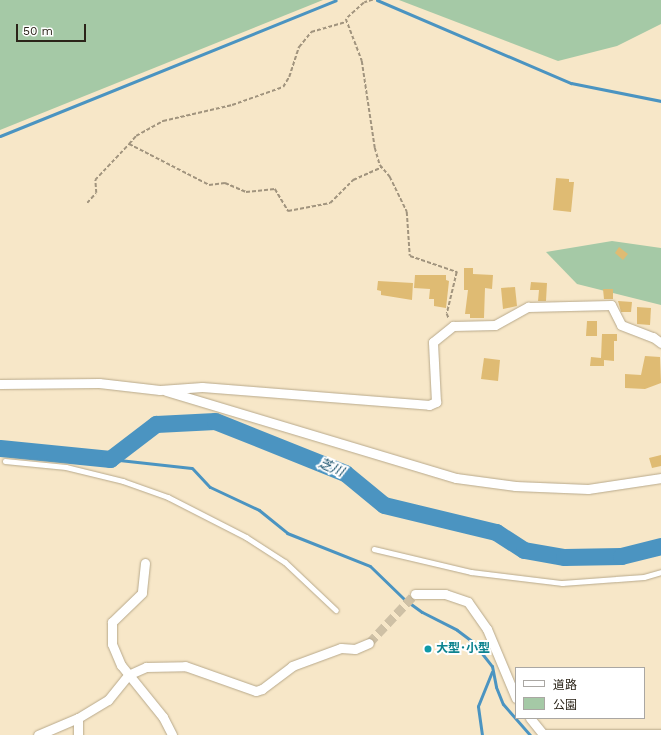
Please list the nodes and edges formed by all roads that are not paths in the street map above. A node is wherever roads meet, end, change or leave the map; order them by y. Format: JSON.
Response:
{"nodes":[{"id":1,"x":661,"y":343,"type":"edge"},
{"id":2,"x":0,"y":384,"type":"edge"},
{"id":3,"x":160,"y":390,"type":"junction"},
{"id":4,"x":4,"y":461,"type":"dead end"},
{"id":5,"x":661,"y":478,"type":"edge"},
{"id":6,"x":374,"y":549,"type":"dead end"},
{"id":7,"x":145,"y":563,"type":"dead end"},
{"id":8,"x":661,"y":572,"type":"edge"},
{"id":9,"x":415,"y":594,"type":"dead end"},
{"id":10,"x":336,"y":610,"type":"dead end"},
{"id":11,"x":369,"y":643,"type":"tunnel mouth"},
{"id":12,"x":128,"y":675,"type":"junction"},
{"id":13,"x":515,"y":696,"type":"edge"},
{"id":14,"x":78,"y":718,"type":"junction"},
{"id":15,"x":531,"y":719,"type":"edge"},
{"id":16,"x":661,"y":734,"type":"edge"},
{"id":17,"x":38,"y":735,"type":"edge"},
{"id":18,"x":78,"y":735,"type":"edge"},
{"id":19,"x":172,"y":735,"type":"edge"}],
"edges":[{"from":1,"to":3,"type":"street"},
{"from":2,"to":3,"type":"street"},
{"from":3,"to":5,"type":"street"},
{"from":4,"to":10,"type":"lane"},
{"from":6,"to":8,"type":"lane"},
{"from":7,"to":12,"type":"street"},
{"from":9,"to":13,"type":"street"},
{"from":11,"to":12,"type":"street"},
{"from":12,"to":14,"type":"street"},
{"from":12,"to":19,"type":"street"},
{"from":14,"to":17,"type":"street"},
{"from":14,"to":18,"type":"street"},
{"from":15,"to":16,"type":"street"}]}
